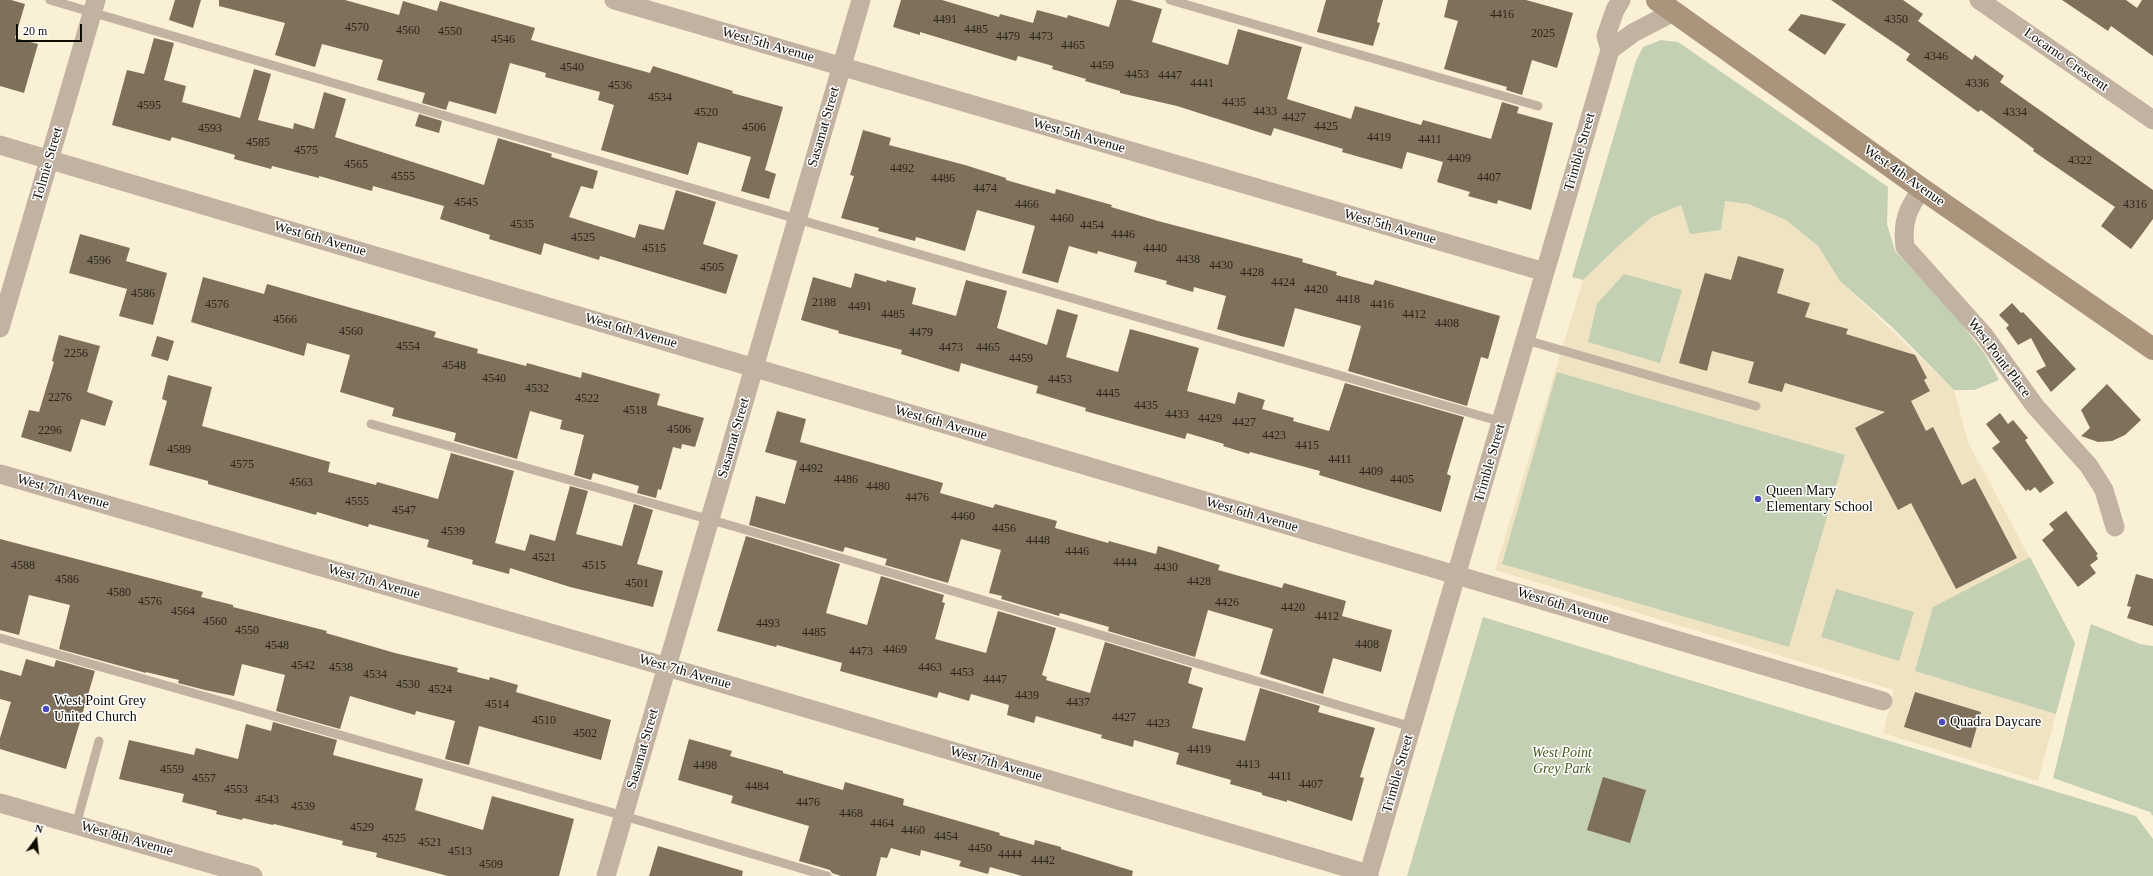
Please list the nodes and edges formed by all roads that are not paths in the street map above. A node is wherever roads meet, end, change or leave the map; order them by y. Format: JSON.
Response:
{"nodes":[{"id":1,"x":50,"y":0,"type":"edge"},
{"id":2,"x":614,"y":0,"type":"edge"},
{"id":3,"x":861,"y":0,"type":"edge"},
{"id":4,"x":1170,"y":0,"type":"edge"},
{"id":5,"x":1621,"y":0,"type":"edge"},
{"id":6,"x":1979,"y":0,"type":"edge"},
{"id":7,"x":94,"y":6,"type":"edge"},
{"id":8,"x":1665,"y":6,"type":"edge"},
{"id":9,"x":1610,"y":50,"type":"junction"},
{"id":10,"x":842,"y":67,"type":"junction"},
{"id":11,"x":1538,"y":106,"type":"dead end"},
{"id":12,"x":2153,"y":120,"type":"edge"},
{"id":13,"x":0,"y":145,"type":"edge"},
{"id":14,"x":49,"y":159,"type":"junction"},
{"id":15,"x":1922,"y":189,"type":"junction"},
{"id":16,"x":798,"y":219,"type":"junction"},
{"id":17,"x":1545,"y":272,"type":"junction"},
{"id":18,"x":1,"y":318,"type":"edge"},
{"id":19,"x":1526,"y":340,"type":"junction"},
{"id":20,"x":2153,"y":349,"type":"edge"},
{"id":21,"x":754,"y":368,"type":"junction"},
{"id":22,"x":1756,"y":406,"type":"dead end"},
{"id":23,"x":1502,"y":422,"type":"junction"},
{"id":24,"x":371,"y":424,"type":"dead end"},
{"id":25,"x":0,"y":474,"type":"edge"},
{"id":26,"x":710,"y":520,"type":"junction"},
{"id":27,"x":2115,"y":527,"type":"dead end"},
{"id":28,"x":1457,"y":575,"type":"junction"},
{"id":29,"x":0,"y":638,"type":"edge"},
{"id":30,"x":667,"y":667,"type":"junction"},
{"id":31,"x":1883,"y":701,"type":"dead end"},
{"id":32,"x":1412,"y":727,"type":"junction"},
{"id":33,"x":100,"y":741,"type":"dead end"},
{"id":34,"x":0,"y":803,"type":"edge"},
{"id":35,"x":624,"y":816,"type":"junction"},
{"id":36,"x":76,"y":825,"type":"junction"},
{"id":37,"x":1368,"y":875,"type":"edge"},
{"id":38,"x":253,"y":876,"type":"edge"},
{"id":39,"x":606,"y":876,"type":"edge"},
{"id":40,"x":827,"y":876,"type":"edge"}],
"edges":[{"from":1,"to":7,"type":"lane"},
{"from":2,"to":10,"type":"street","name":"West 5th Avenue"},
{"from":3,"to":10,"type":"street","name":"Sasamat Street"},
{"from":4,"to":11,"type":"lane"},
{"from":5,"to":9,"type":"street","name":"Trimble Street"},
{"from":6,"to":12,"type":"street","name":"Locarno Crescent"},
{"from":7,"to":14,"type":"street","name":"Tolmie Street"},
{"from":7,"to":16,"type":"lane"},
{"from":8,"to":9,"type":"street"},
{"from":8,"to":15,"type":"main road","name":"West 4th Avenue"},
{"from":9,"to":17,"type":"street","name":"Trimble Street"},
{"from":10,"to":16,"type":"street","name":"Sasamat Street"},
{"from":10,"to":17,"type":"street","name":"West 5th Avenue"},
{"from":13,"to":14,"type":"street","name":"West 6th Avenue"},
{"from":14,"to":18,"type":"street","name":"Tolmie Street"},
{"from":14,"to":21,"type":"street","name":"West 6th Avenue"},
{"from":15,"to":20,"type":"main road","name":"West 4th Avenue"},
{"from":15,"to":27,"type":"street","name":"West Point Place"},
{"from":16,"to":21,"type":"street","name":"Sasamat Street"},
{"from":16,"to":23,"type":"lane"},
{"from":17,"to":19,"type":"street","name":"Trimble Street"},
{"from":19,"to":22,"type":"lane"},
{"from":19,"to":23,"type":"street","name":"Trimble Street"},
{"from":21,"to":26,"type":"street","name":"Sasamat Street"},
{"from":21,"to":28,"type":"street","name":"West 6th Avenue"},
{"from":23,"to":28,"type":"street","name":"Trimble Street"},
{"from":24,"to":26,"type":"lane"},
{"from":25,"to":30,"type":"street","name":"West 7th Avenue"},
{"from":26,"to":30,"type":"street","name":"Sasamat Street"},
{"from":26,"to":32,"type":"lane"},
{"from":28,"to":31,"type":"street","name":"West 6th Avenue"},
{"from":28,"to":32,"type":"street","name":"Trimble Street"},
{"from":29,"to":35,"type":"lane"},
{"from":30,"to":35,"type":"street","name":"Sasamat Street"},
{"from":30,"to":37,"type":"street","name":"West 7th Avenue"},
{"from":32,"to":37,"type":"street","name":"Trimble Street"},
{"from":33,"to":36,"type":"lane"},
{"from":34,"to":36,"type":"street","name":"West 8th Avenue"},
{"from":35,"to":39,"type":"street","name":"Sasamat Street"},
{"from":35,"to":40,"type":"lane"},
{"from":36,"to":38,"type":"street","name":"West 8th Avenue"}]}
